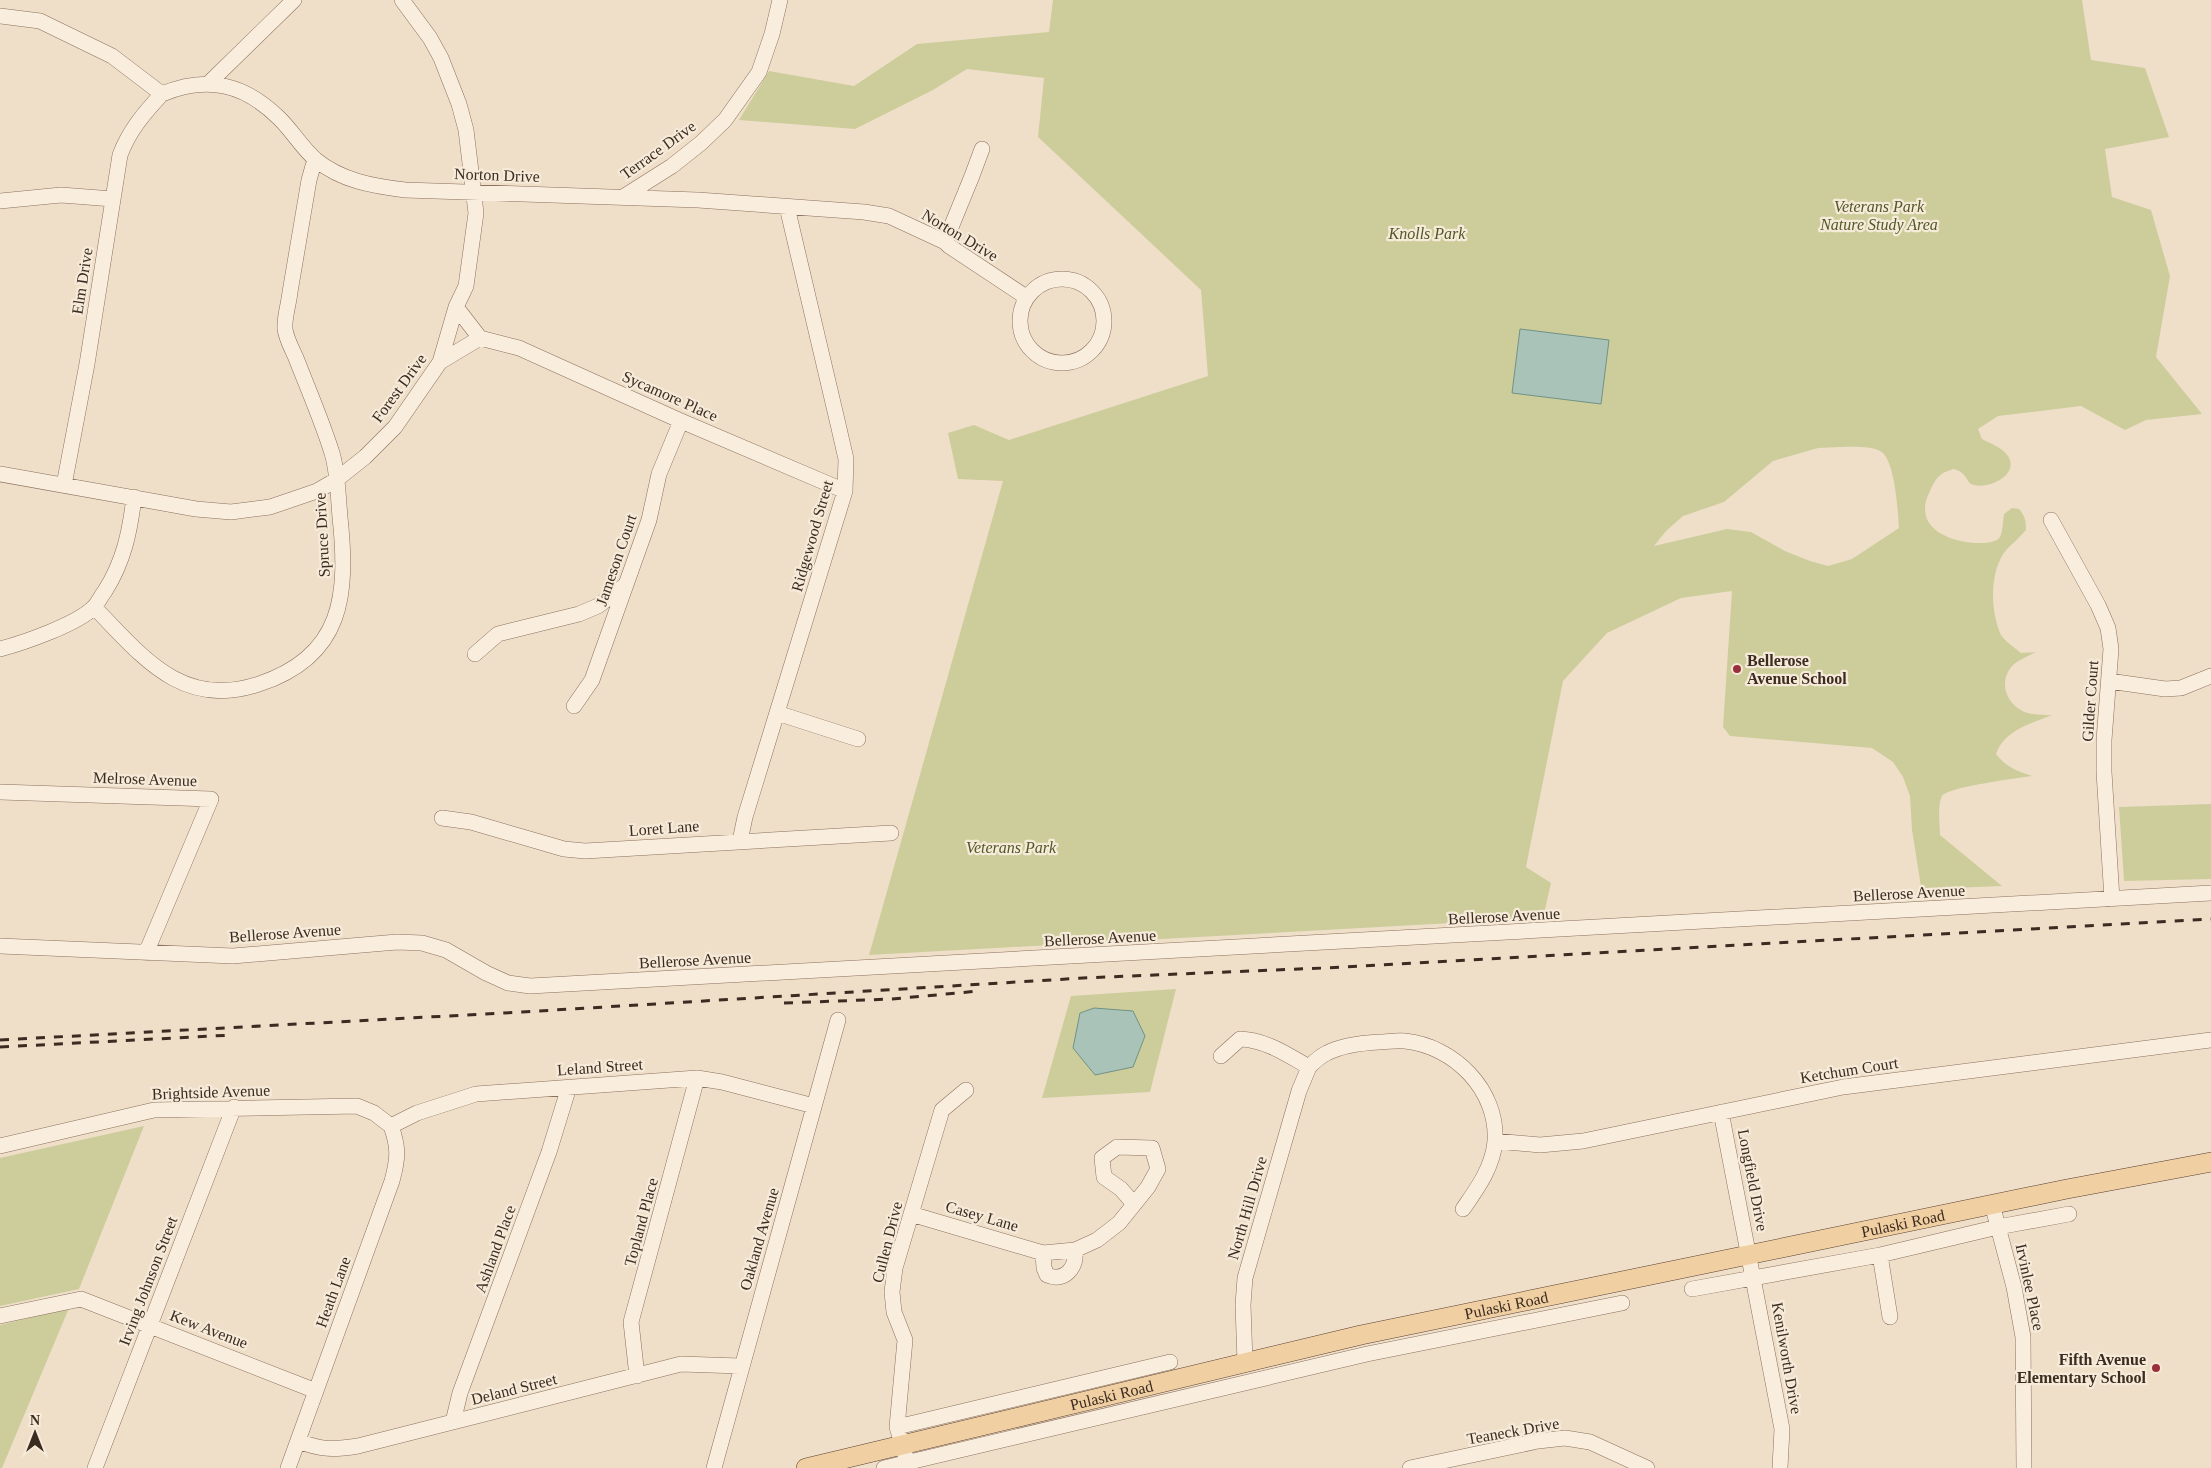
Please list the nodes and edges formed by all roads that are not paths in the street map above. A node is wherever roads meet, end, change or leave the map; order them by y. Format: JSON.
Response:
{"nodes":[{"id":1,"x":294,"y":0,"type":"edge"},
{"id":2,"x":402,"y":0,"type":"edge"},
{"id":3,"x":780,"y":0,"type":"edge"},
{"id":4,"x":0,"y":16,"type":"edge"},
{"id":5,"x":209,"y":83,"type":"junction"},
{"id":6,"x":162,"y":94,"type":"junction"},
{"id":7,"x":982,"y":149,"type":"dead end"},
{"id":8,"x":315,"y":159,"type":"junction"},
{"id":9,"x":474,"y":192,"type":"junction"},
{"id":10,"x":622,"y":197,"type":"junction"},
{"id":11,"x":113,"y":199,"type":"junction"},
{"id":12,"x":0,"y":201,"type":"edge"},
{"id":13,"x":786,"y":207,"type":"junction"},
{"id":14,"x":944,"y":242,"type":"junction"},
{"id":15,"x":1026,"y":297,"type":"junction"},
{"id":16,"x":456,"y":307,"type":"junction"},
{"id":17,"x":480,"y":338,"type":"junction"},
{"id":18,"x":440,"y":362,"type":"junction"},
{"id":19,"x":682,"y":421,"type":"junction"},
{"id":20,"x":0,"y":474,"type":"edge"},
{"id":21,"x":336,"y":480,"type":"junction"},
{"id":22,"x":64,"y":485,"type":"junction"},
{"id":23,"x":845,"y":491,"type":"junction"},
{"id":24,"x":134,"y":497,"type":"junction"},
{"id":25,"x":2051,"y":520,"type":"dead end"},
{"id":26,"x":624,"y":586,"type":"junction"},
{"id":27,"x":94,"y":607,"type":"junction"},
{"id":28,"x":0,"y":649,"type":"edge"},
{"id":29,"x":475,"y":654,"type":"dead end"},
{"id":30,"x":2211,"y":676,"type":"edge"},
{"id":31,"x":2109,"y":681,"type":"junction"},
{"id":32,"x":574,"y":706,"type":"dead end"},
{"id":33,"x":778,"y":713,"type":"junction"},
{"id":34,"x":858,"y":739,"type":"dead end"},
{"id":35,"x":0,"y":792,"type":"edge"},
{"id":36,"x":442,"y":818,"type":"dead end"},
{"id":37,"x":891,"y":833,"type":"dead end"},
{"id":38,"x":740,"y":841,"type":"junction"},
{"id":39,"x":2211,"y":892,"type":"edge"},
{"id":40,"x":2112,"y":899,"type":"junction"},
{"id":41,"x":0,"y":946,"type":"edge"},
{"id":42,"x":146,"y":953,"type":"junction"},
{"id":43,"x":838,"y":1020,"type":"dead end"},
{"id":44,"x":2211,"y":1040,"type":"edge"},
{"id":45,"x":1221,"y":1056,"type":"dead end"},
{"id":46,"x":1309,"y":1067,"type":"junction"},
{"id":47,"x":698,"y":1078,"type":"junction"},
{"id":48,"x":569,"y":1087,"type":"junction"},
{"id":49,"x":966,"y":1090,"type":"dead end"},
{"id":50,"x":814,"y":1106,"type":"junction"},
{"id":51,"x":234,"y":1107,"type":"junction"},
{"id":52,"x":1721,"y":1112,"type":"junction"},
{"id":53,"x":391,"y":1126,"type":"junction"},
{"id":54,"x":1495,"y":1141,"type":"junction"},
{"id":55,"x":0,"y":1146,"type":"edge"},
{"id":56,"x":2211,"y":1162,"type":"edge"},
{"id":57,"x":1134,"y":1204,"type":"dead end"},
{"id":58,"x":1992,"y":1204,"type":"junction"},
{"id":59,"x":1463,"y":1209,"type":"dead end"},
{"id":60,"x":911,"y":1214,"type":"junction"},
{"id":61,"x":2069,"y":1214,"type":"dead end"},
{"id":62,"x":1998,"y":1227,"type":"junction"},
{"id":63,"x":1075,"y":1250,"type":"junction"},
{"id":64,"x":1043,"y":1253,"type":"junction"},
{"id":65,"x":1750,"y":1254,"type":"junction"},
{"id":66,"x":1880,"y":1255,"type":"junction"},
{"id":67,"x":1754,"y":1277,"type":"junction"},
{"id":68,"x":1692,"y":1289,"type":"dead end"},
{"id":69,"x":1560,"y":1294,"type":"junction"},
{"id":70,"x":1622,"y":1303,"type":"dead end"},
{"id":71,"x":1564,"y":1314,"type":"junction"},
{"id":72,"x":0,"y":1316,"type":"edge"},
{"id":73,"x":1890,"y":1318,"type":"dead end"},
{"id":74,"x":150,"y":1325,"type":"junction"},
{"id":75,"x":1361,"y":1335,"type":"junction"},
{"id":76,"x":1367,"y":1354,"type":"junction"},
{"id":77,"x":1170,"y":1362,"type":"dead end"},
{"id":78,"x":1245,"y":1362,"type":"junction"},
{"id":79,"x":740,"y":1366,"type":"junction"},
{"id":80,"x":637,"y":1376,"type":"junction"},
{"id":81,"x":316,"y":1390,"type":"junction"},
{"id":82,"x":453,"y":1422,"type":"junction"},
{"id":83,"x":900,"y":1436,"type":"junction"},
{"id":84,"x":298,"y":1441,"type":"junction"},
{"id":85,"x":909,"y":1465,"type":"edge"},
{"id":86,"x":95,"y":1468,"type":"edge"},
{"id":87,"x":288,"y":1468,"type":"edge"},
{"id":88,"x":714,"y":1468,"type":"edge"},
{"id":89,"x":806,"y":1468,"type":"edge"},
{"id":90,"x":884,"y":1468,"type":"edge"},
{"id":91,"x":1410,"y":1468,"type":"edge"},
{"id":92,"x":1646,"y":1468,"type":"edge"},
{"id":93,"x":1780,"y":1468,"type":"edge"},
{"id":94,"x":2024,"y":1468,"type":"edge"}],
"edges":[{"from":1,"to":5,"type":"street"},
{"from":2,"to":9,"type":"street","name":"Forest Drive"},
{"from":3,"to":10,"type":"street","name":"Terrace Drive"},
{"from":4,"to":6,"type":"street"},
{"from":5,"to":6,"type":"street","name":"Norton Drive"},
{"from":5,"to":8,"type":"street","name":"Norton Drive"},
{"from":6,"to":11,"type":"street","name":"Elm Drive"},
{"from":7,"to":14,"type":"street"},
{"from":8,"to":9,"type":"street","name":"Norton Drive"},
{"from":8,"to":21,"type":"street","name":"Spruce Drive"},
{"from":9,"to":10,"type":"street","name":"Norton Drive"},
{"from":9,"to":16,"type":"street","name":"Forest Drive"},
{"from":10,"to":13,"type":"street","name":"Norton Drive"},
{"from":11,"to":12,"type":"street"},
{"from":11,"to":22,"type":"street","name":"Elm Drive"},
{"from":13,"to":14,"type":"street","name":"Norton Drive"},
{"from":13,"to":23,"type":"street","name":"Ridgewood Street"},
{"from":14,"to":15,"type":"street","name":"Norton Drive"},
{"from":15,"to":15,"type":"street"},
{"from":16,"to":17,"type":"street"},
{"from":16,"to":18,"type":"street","name":"Forest Drive"},
{"from":17,"to":18,"type":"street"},
{"from":17,"to":19,"type":"street","name":"Sycamore Place"},
{"from":18,"to":21,"type":"street","name":"Forest Drive"},
{"from":19,"to":23,"type":"street","name":"Sycamore Place"},
{"from":19,"to":26,"type":"street","name":"Jameson Court"},
{"from":20,"to":22,"type":"street","name":"Forest Drive"},
{"from":21,"to":24,"type":"street","name":"Forest Drive"},
{"from":21,"to":27,"type":"street","name":"Spruce Drive"},
{"from":22,"to":24,"type":"street","name":"Forest Drive"},
{"from":23,"to":33,"type":"street","name":"Ridgewood Street"},
{"from":24,"to":27,"type":"street"},
{"from":25,"to":31,"type":"street","name":"Gilder Court"},
{"from":26,"to":29,"type":"street"},
{"from":26,"to":32,"type":"street","name":"Jameson Court"},
{"from":27,"to":28,"type":"street"},
{"from":30,"to":31,"type":"street"},
{"from":31,"to":40,"type":"street","name":"Gilder Court"},
{"from":33,"to":34,"type":"street"},
{"from":33,"to":38,"type":"street","name":"Ridgewood Street"},
{"from":35,"to":42,"type":"street","name":"Melrose Avenue"},
{"from":36,"to":38,"type":"street","name":"Loret Lane"},
{"from":37,"to":38,"type":"street","name":"Loret Lane"},
{"from":39,"to":40,"type":"street","name":"Bellerose Avenue"},
{"from":40,"to":42,"type":"street","name":"Bellerose Avenue"},
{"from":41,"to":42,"type":"street","name":"Bellerose Avenue"},
{"from":43,"to":50,"type":"street","name":"Oakland Avenue"},
{"from":44,"to":52,"type":"street","name":"Ketchum Court"},
{"from":45,"to":46,"type":"street"},
{"from":46,"to":54,"type":"street"},
{"from":46,"to":78,"type":"street","name":"North Hill Drive"},
{"from":47,"to":48,"type":"street","name":"Leland Street"},
{"from":47,"to":50,"type":"street","name":"Leland Street"},
{"from":47,"to":80,"type":"street","name":"Topland Place"},
{"from":48,"to":53,"type":"street","name":"Leland Street"},
{"from":48,"to":82,"type":"street","name":"Ashland Place"},
{"from":49,"to":60,"type":"street","name":"Cullen Drive"},
{"from":50,"to":79,"type":"street","name":"Oakland Avenue"},
{"from":51,"to":53,"type":"street","name":"Brightside Avenue"},
{"from":51,"to":55,"type":"street","name":"Brightside Avenue"},
{"from":51,"to":74,"type":"street","name":"Irving Johnson Street"},
{"from":52,"to":54,"type":"street","name":"Ketchum Court"},
{"from":52,"to":65,"type":"street","name":"Longfield Drive"},
{"from":53,"to":81,"type":"street","name":"Heath Lane"},
{"from":54,"to":59,"type":"street"},
{"from":56,"to":58,"type":"main road","name":"Pulaski Road"},
{"from":57,"to":63,"type":"street","name":"Casey Lane"},
{"from":58,"to":62,"type":"street","name":"Irvinlee Place"},
{"from":58,"to":65,"type":"main road","name":"Pulaski Road"},
{"from":60,"to":64,"type":"street","name":"Casey Lane"},
{"from":60,"to":83,"type":"street","name":"Cullen Drive"},
{"from":61,"to":62,"type":"street"},
{"from":62,"to":66,"type":"street"},
{"from":62,"to":94,"type":"street","name":"Irvinlee Place"},
{"from":63,"to":64,"type":"street","name":"Casey Lane"},
{"from":63,"to":64,"type":"street"},
{"from":65,"to":67,"type":"street","name":"Kenilworth Drive"},
{"from":65,"to":69,"type":"main road","name":"Pulaski Road"},
{"from":66,"to":67,"type":"street"},
{"from":66,"to":73,"type":"street"},
{"from":67,"to":68,"type":"street"},
{"from":67,"to":93,"type":"street","name":"Kenilworth Drive"},
{"from":69,"to":71,"type":"street"},
{"from":69,"to":75,"type":"main road","name":"Pulaski Road"},
{"from":70,"to":71,"type":"street"},
{"from":71,"to":76,"type":"street"},
{"from":72,"to":74,"type":"street","name":"Kew Avenue"},
{"from":74,"to":81,"type":"street","name":"Kew Avenue"},
{"from":74,"to":86,"type":"street","name":"Irving Johnson Street"},
{"from":75,"to":76,"type":"street"},
{"from":75,"to":78,"type":"main road","name":"Pulaski Road"},
{"from":76,"to":85,"type":"street"},
{"from":77,"to":83,"type":"street"},
{"from":78,"to":83,"type":"main road","name":"Pulaski Road"},
{"from":79,"to":80,"type":"street","name":"Deland Street"},
{"from":79,"to":88,"type":"street","name":"Oakland Avenue"},
{"from":80,"to":82,"type":"street","name":"Deland Street"},
{"from":81,"to":84,"type":"street","name":"Heath Lane"},
{"from":82,"to":84,"type":"street","name":"Deland Street"},
{"from":83,"to":85,"type":"street"},
{"from":83,"to":89,"type":"main road","name":"Pulaski Road"},
{"from":84,"to":87,"type":"street","name":"Heath Lane"},
{"from":85,"to":90,"type":"street"},
{"from":91,"to":92,"type":"street","name":"Teaneck Drive"}]}
